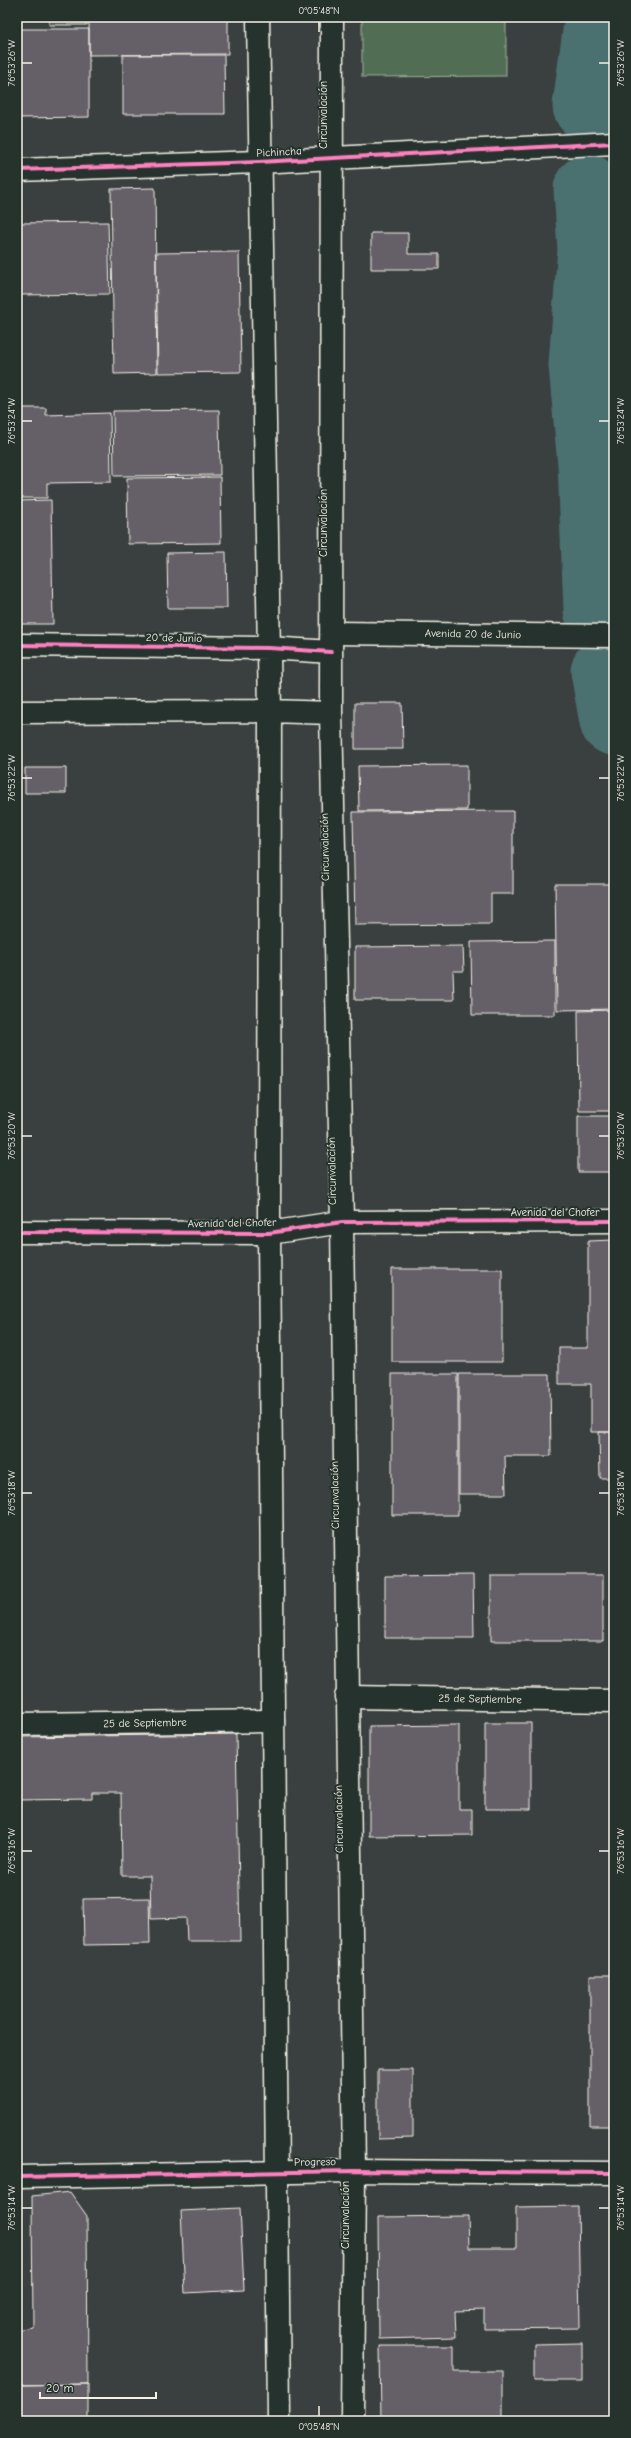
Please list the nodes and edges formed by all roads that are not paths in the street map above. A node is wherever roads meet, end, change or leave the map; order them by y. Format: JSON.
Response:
{"nodes":[{"id":1,"x":258,"y":17,"type":"edge"},
{"id":2,"x":332,"y":17,"type":"edge"},
{"id":3,"x":614,"y":142,"type":"edge"},
{"id":4,"x":332,"y":158,"type":"junction"},
{"id":5,"x":259,"y":162,"type":"junction"},
{"id":6,"x":17,"y":170,"type":"edge"},
{"id":7,"x":614,"y":636,"type":"edge"},
{"id":8,"x":331,"y":642,"type":"junction"},
{"id":9,"x":17,"y":645,"type":"edge"},
{"id":10,"x":269,"y":648,"type":"junction"},
{"id":11,"x":270,"y":711,"type":"junction"},
{"id":12,"x":17,"y":712,"type":"edge"},
{"id":13,"x":331,"y":713,"type":"junction"},
{"id":14,"x":614,"y":1221,"type":"edge"},
{"id":15,"x":342,"y":1222,"type":"junction"},
{"id":16,"x":17,"y":1232,"type":"edge"},
{"id":17,"x":269,"y":1233,"type":"junction"},
{"id":18,"x":346,"y":1698,"type":"junction"},
{"id":19,"x":614,"y":1701,"type":"edge"},
{"id":20,"x":273,"y":1721,"type":"junction"},
{"id":21,"x":17,"y":1724,"type":"edge"},
{"id":22,"x":354,"y":2170,"type":"junction"},
{"id":23,"x":277,"y":2172,"type":"junction"},
{"id":24,"x":614,"y":2173,"type":"edge"},
{"id":25,"x":17,"y":2177,"type":"edge"},
{"id":26,"x":279,"y":2421,"type":"edge"},
{"id":27,"x":352,"y":2421,"type":"edge"}],
"edges":[{"from":1,"to":5,"type":"main road"},
{"from":2,"to":4,"type":"main road","name":"Circunvalación"},
{"from":3,"to":4,"type":"main road","name":"Pichincha"},
{"from":4,"to":5,"type":"main road","name":"Pichincha"},
{"from":4,"to":8,"type":"main road","name":"Circunvalación"},
{"from":5,"to":6,"type":"main road","name":"Pichincha"},
{"from":5,"to":10,"type":"main road"},
{"from":7,"to":8,"type":"main road","name":"Avenida 20 de Junio"},
{"from":8,"to":10,"type":"main road","name":"20 de Junio"},
{"from":8,"to":13,"type":"main road","name":"Circunvalación"},
{"from":9,"to":10,"type":"main road","name":"20 de Junio"},
{"from":10,"to":11,"type":"main road"},
{"from":11,"to":12,"type":"main road"},
{"from":11,"to":13,"type":"main road"},
{"from":11,"to":17,"type":"main road"},
{"from":13,"to":15,"type":"main road","name":"Circunvalación"},
{"from":14,"to":15,"type":"main road","name":"Avenida del Chofer"},
{"from":15,"to":17,"type":"main road","name":"Avenida del Chofer"},
{"from":15,"to":18,"type":"main road","name":"Circunvalación"},
{"from":16,"to":17,"type":"main road","name":"Avenida del Chofer"},
{"from":17,"to":20,"type":"main road"},
{"from":18,"to":19,"type":"main road","name":"25 de Septiembre"},
{"from":18,"to":22,"type":"main road","name":"Circunvalación"},
{"from":20,"to":21,"type":"main road","name":"25 de Septiembre"},
{"from":20,"to":23,"type":"main road"},
{"from":22,"to":23,"type":"main road","name":"Progreso"},
{"from":22,"to":24,"type":"main road","name":"Progreso"},
{"from":22,"to":27,"type":"main road","name":"Circunvalación"},
{"from":23,"to":25,"type":"main road","name":"Progreso"},
{"from":23,"to":26,"type":"main road"}]}
